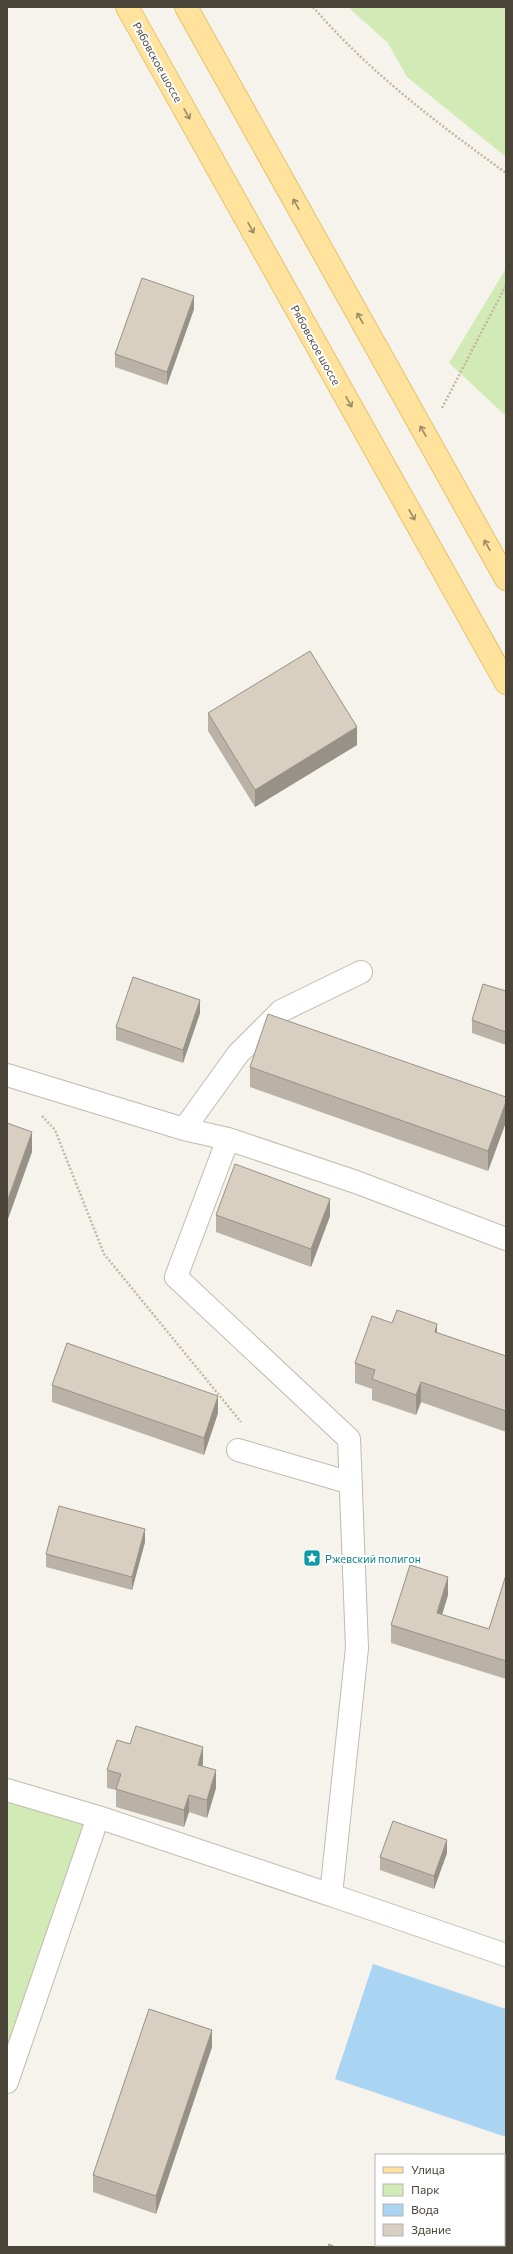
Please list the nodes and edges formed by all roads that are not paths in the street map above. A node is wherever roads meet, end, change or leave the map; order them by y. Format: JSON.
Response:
{"nodes":[{"id":1,"x":127,"y":7,"type":"edge"},
{"id":2,"x":186,"y":7,"type":"edge"},
{"id":3,"x":506,"y":578,"type":"edge"},
{"id":4,"x":506,"y":683,"type":"edge"},
{"id":5,"x":361,"y":972,"type":"dead end"},
{"id":6,"x":7,"y":1075,"type":"edge"},
{"id":7,"x":184,"y":1129,"type":"junction"},
{"id":8,"x":228,"y":1139,"type":"junction"},
{"id":9,"x":506,"y":1239,"type":"edge"},
{"id":10,"x":238,"y":1450,"type":"dead end"},
{"id":11,"x":351,"y":1483,"type":"junction"},
{"id":12,"x":7,"y":1790,"type":"edge"},
{"id":13,"x":98,"y":1817,"type":"junction"},
{"id":14,"x":331,"y":1895,"type":"junction"},
{"id":15,"x":506,"y":1955,"type":"edge"},
{"id":16,"x":7,"y":2082,"type":"edge"}],
"edges":[{"from":1,"to":4,"type":"main road","name":"Рябовское шоссе","one_way":true},
{"from":3,"to":2,"type":"main road","one_way":true},
{"from":5,"to":7,"type":"lane"},
{"from":6,"to":7,"type":"lane"},
{"from":7,"to":8,"type":"lane"},
{"from":8,"to":9,"type":"lane"},
{"from":8,"to":11,"type":"lane"},
{"from":10,"to":11,"type":"lane"},
{"from":11,"to":14,"type":"lane"},
{"from":12,"to":13,"type":"lane"},
{"from":13,"to":14,"type":"lane"},
{"from":13,"to":16,"type":"lane"},
{"from":14,"to":15,"type":"lane"}]}
